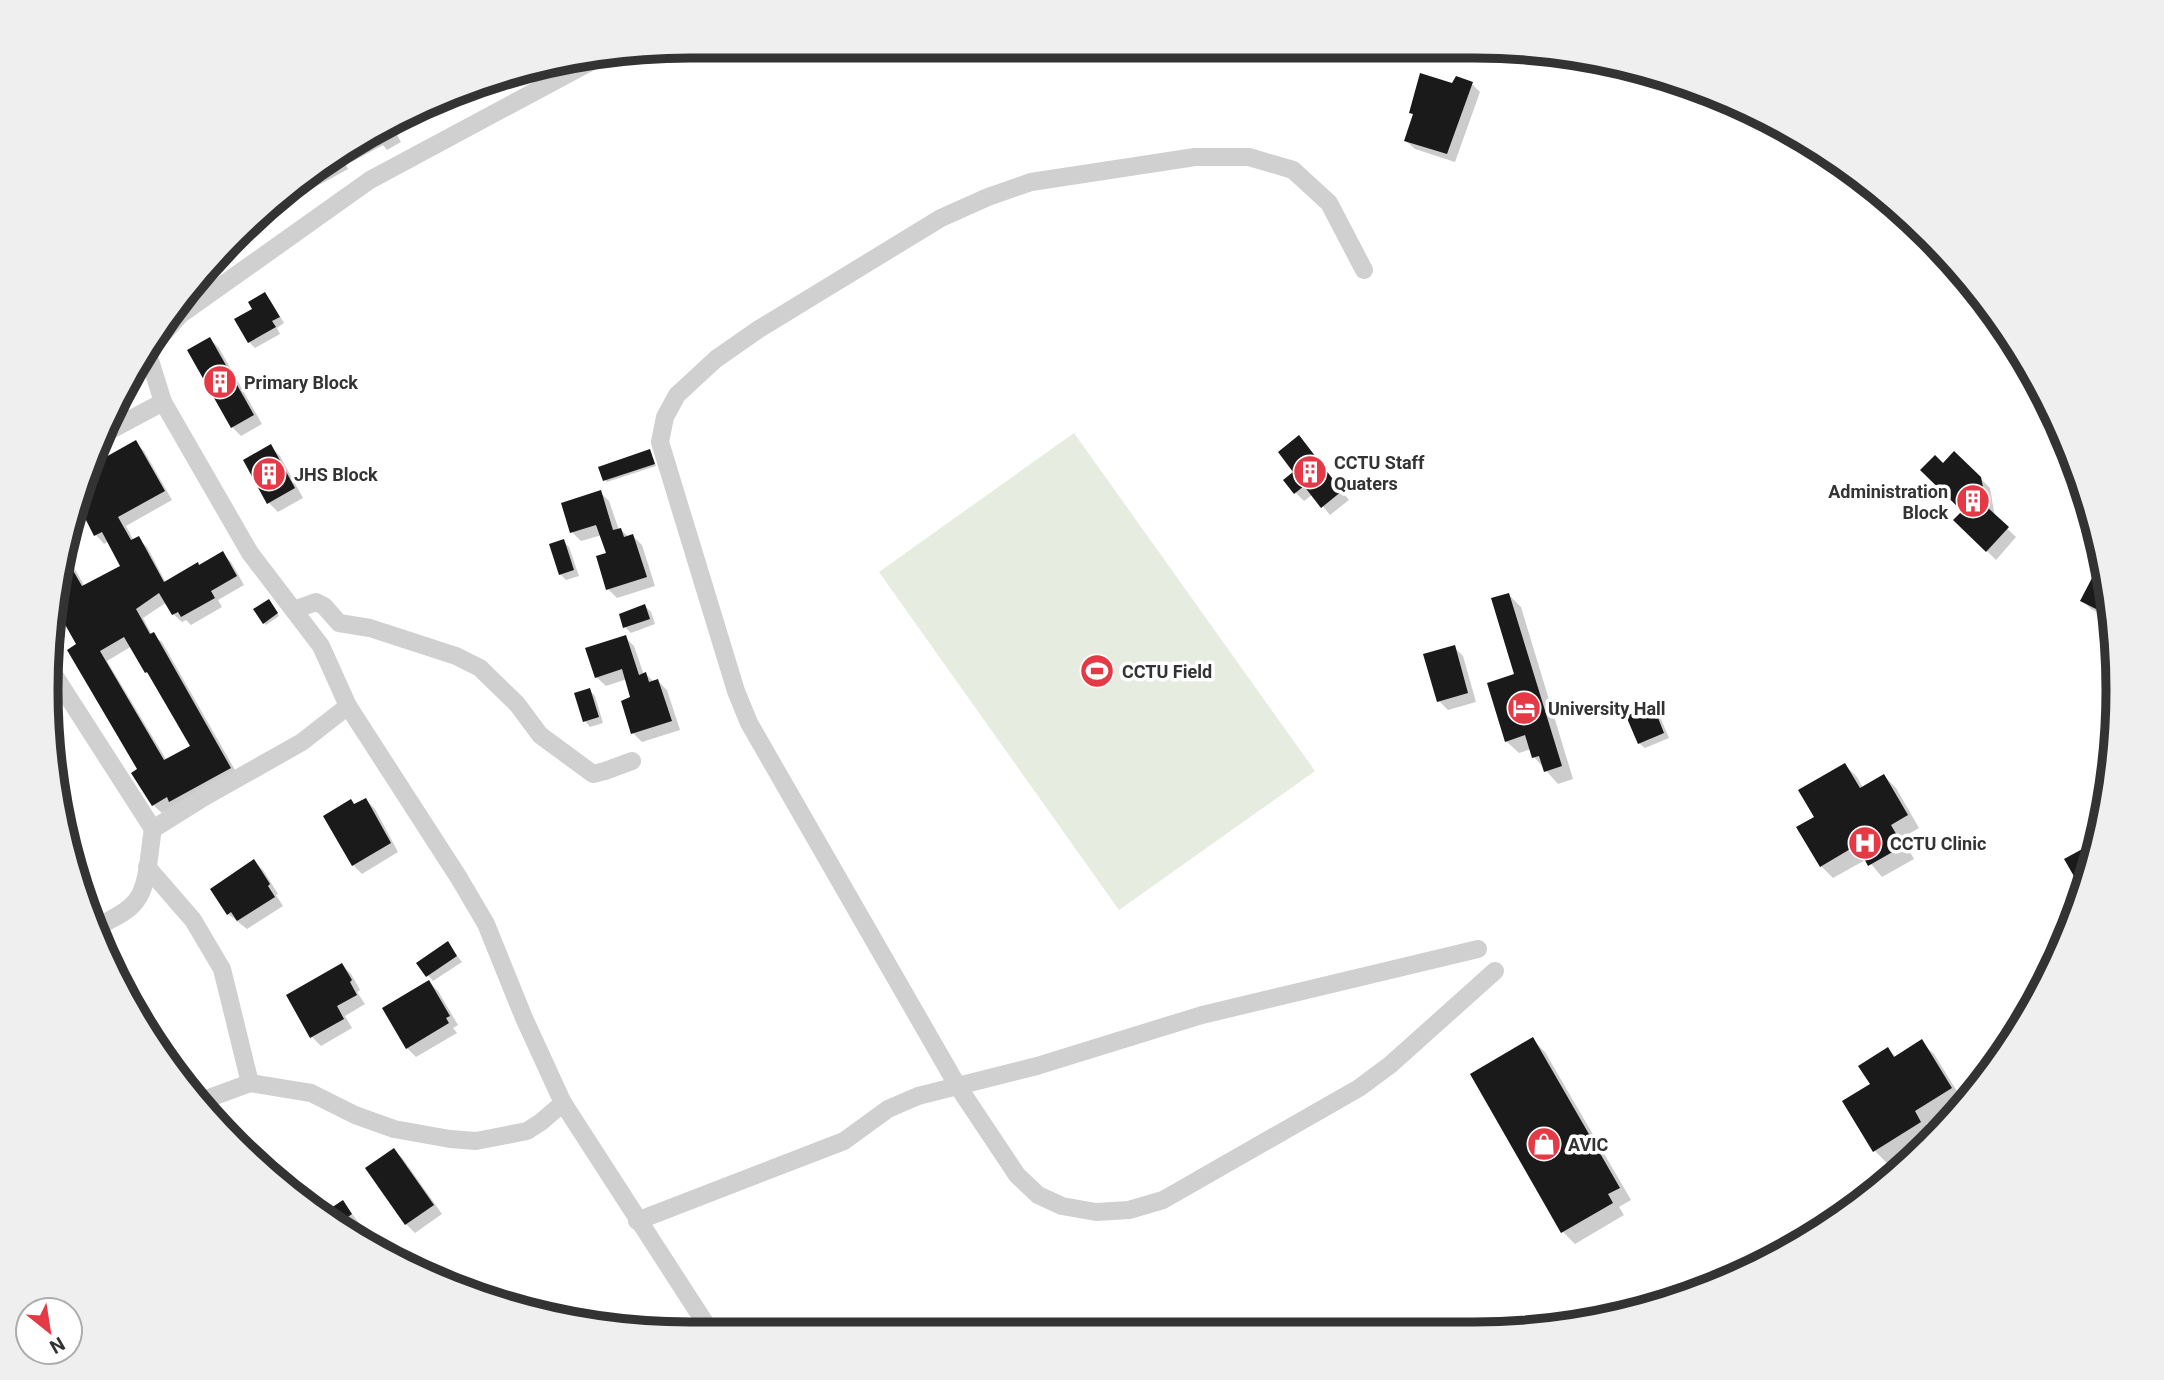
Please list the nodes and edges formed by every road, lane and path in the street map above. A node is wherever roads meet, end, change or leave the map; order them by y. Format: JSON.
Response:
{"nodes":[{"id":1,"x":569,"y":70,"type":"edge"},
{"id":2,"x":1364,"y":270,"type":"dead end"},
{"id":3,"x":182,"y":314,"type":"edge"},
{"id":4,"x":150,"y":361,"type":"edge"},
{"id":5,"x":163,"y":402,"type":"junction"},
{"id":6,"x":115,"y":428,"type":"edge"},
{"id":7,"x":294,"y":610,"type":"junction"},
{"id":8,"x":58,"y":681,"type":"edge"},
{"id":9,"x":348,"y":706,"type":"junction"},
{"id":10,"x":632,"y":761,"type":"dead end"},
{"id":11,"x":153,"y":830,"type":"junction"},
{"id":12,"x":147,"y":867,"type":"junction"},
{"id":13,"x":103,"y":924,"type":"edge"},
{"id":14,"x":1478,"y":949,"type":"dead end"},
{"id":15,"x":1495,"y":971,"type":"dead end"},
{"id":16,"x":250,"y":1083,"type":"junction"},
{"id":17,"x":957,"y":1085,"type":"junction"},
{"id":18,"x":208,"y":1098,"type":"edge"},
{"id":19,"x":563,"y":1103,"type":"junction"},
{"id":20,"x":637,"y":1221,"type":"junction"},
{"id":21,"x":704,"y":1322,"type":"edge"}],
"edges":[{"from":1,"to":3,"type":"street"},
{"from":2,"to":17,"type":"street"},
{"from":4,"to":5,"type":"street"},
{"from":5,"to":6,"type":"street"},
{"from":5,"to":7,"type":"street"},
{"from":7,"to":9,"type":"street"},
{"from":7,"to":10,"type":"street"},
{"from":8,"to":11,"type":"street"},
{"from":9,"to":11,"type":"street"},
{"from":9,"to":19,"type":"street"},
{"from":11,"to":12,"type":"street"},
{"from":12,"to":13,"type":"street"},
{"from":12,"to":16,"type":"street"},
{"from":14,"to":17,"type":"street"},
{"from":15,"to":17,"type":"street"},
{"from":16,"to":18,"type":"street"},
{"from":16,"to":19,"type":"street"},
{"from":17,"to":20,"type":"street"},
{"from":19,"to":20,"type":"street"},
{"from":20,"to":21,"type":"street"}]}
